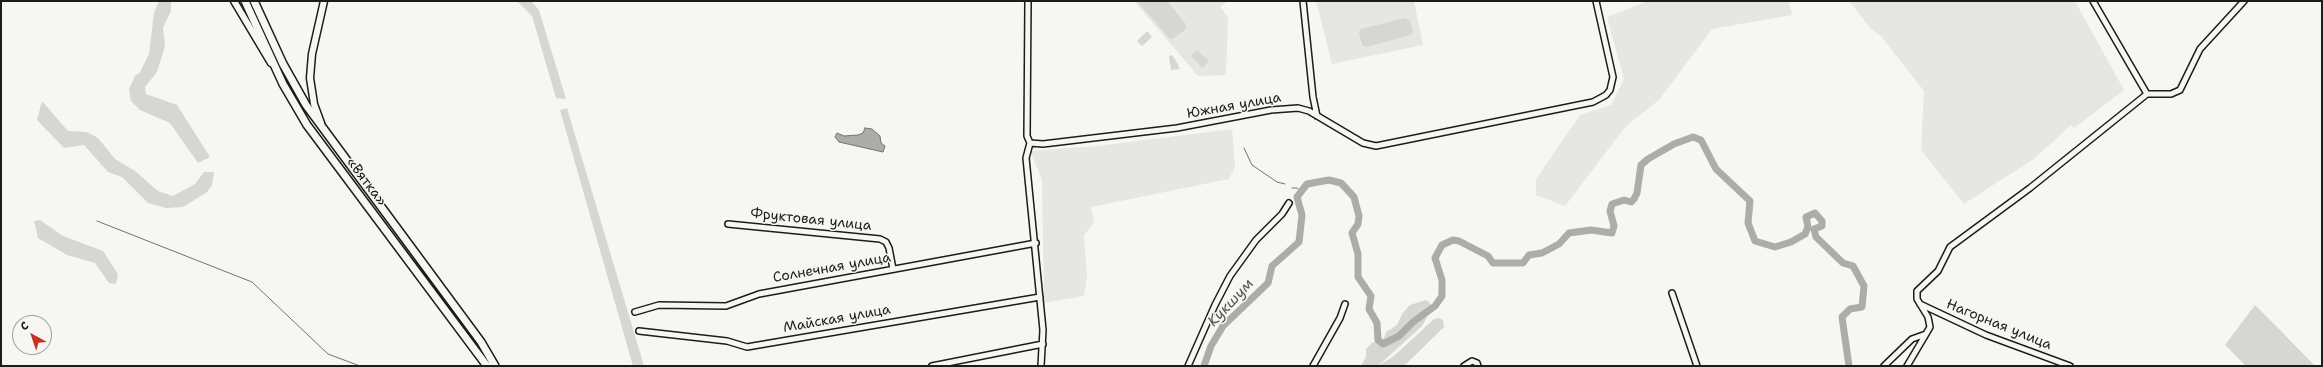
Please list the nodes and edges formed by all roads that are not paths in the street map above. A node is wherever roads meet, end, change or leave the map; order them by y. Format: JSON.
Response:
{"nodes":[{"id":1,"x":234,"y":1,"type":"edge"},
{"id":2,"x":245,"y":1,"type":"edge"},
{"id":3,"x":254,"y":1,"type":"edge"},
{"id":4,"x":324,"y":1,"type":"edge"},
{"id":5,"x":1028,"y":1,"type":"edge"},
{"id":6,"x":1303,"y":1,"type":"edge"},
{"id":7,"x":1596,"y":1,"type":"edge"},
{"id":8,"x":2093,"y":1,"type":"edge"},
{"id":9,"x":2244,"y":1,"type":"edge"},
{"id":10,"x":276,"y":70,"type":"junction"},
{"id":11,"x":2147,"y":94,"type":"junction"},
{"id":12,"x":1312,"y":97,"type":"junction"},
{"id":13,"x":1303,"y":109,"type":"junction"},
{"id":14,"x":1317,"y":116,"type":"junction"},
{"id":15,"x":328,"y":136,"type":"junction"},
{"id":16,"x":1030,"y":143,"type":"junction"},
{"id":17,"x":1289,"y":203,"type":"dead end"},
{"id":18,"x":728,"y":224,"type":"dead end"},
{"id":19,"x":1036,"y":243,"type":"junction"},
{"id":20,"x":893,"y":269,"type":"junction"},
{"id":21,"x":1672,"y":293,"type":"dead end"},
{"id":22,"x":1040,"y":297,"type":"junction"},
{"id":23,"x":1345,"y":304,"type":"dead end"},
{"id":24,"x":1920,"y":304,"type":"junction"},
{"id":25,"x":635,"y":312,"type":"dead end"},
{"id":26,"x":639,"y":331,"type":"dead end"},
{"id":27,"x":1926,"y":334,"type":"junction"},
{"id":28,"x":1043,"y":344,"type":"junction"},
{"id":29,"x":487,"y":366,"type":"edge"},
{"id":30,"x":495,"y":366,"type":"edge"},
{"id":31,"x":932,"y":366,"type":"edge"},
{"id":32,"x":1041,"y":366,"type":"edge"},
{"id":33,"x":1188,"y":366,"type":"edge"},
{"id":34,"x":1313,"y":366,"type":"edge"},
{"id":35,"x":1464,"y":366,"type":"edge"},
{"id":36,"x":1478,"y":366,"type":"edge"},
{"id":37,"x":1697,"y":366,"type":"edge"},
{"id":38,"x":1884,"y":366,"type":"edge"},
{"id":39,"x":1908,"y":366,"type":"edge"},
{"id":40,"x":2070,"y":366,"type":"edge"}],
"edges":[{"from":1,"to":10,"type":"main road"},
{"from":2,"to":10,"type":"highway","name":"«Вятка»"},
{"from":3,"to":15,"type":"highway","name":"«Вятка»"},
{"from":4,"to":15,"type":"main road"},
{"from":5,"to":16,"type":"street"},
{"from":6,"to":12,"type":"street"},
{"from":7,"to":14,"type":"street","name":"Южная улица"},
{"from":8,"to":11,"type":"street"},
{"from":9,"to":11,"type":"street"},
{"from":10,"to":29,"type":"highway","name":"«Вятка»"},
{"from":11,"to":24,"type":"street"},
{"from":12,"to":13,"type":"street"},
{"from":12,"to":14,"type":"street"},
{"from":13,"to":14,"type":"street","name":"Южная улица"},
{"from":13,"to":16,"type":"street","name":"Южная улица"},
{"from":15,"to":30,"type":"highway","name":"«Вятка»"},
{"from":16,"to":19,"type":"street"},
{"from":17,"to":33,"type":"street"},
{"from":18,"to":20,"type":"street","name":"Фруктовая улица"},
{"from":19,"to":20,"type":"street","name":"Солнечная улица"},
{"from":19,"to":22,"type":"street"},
{"from":20,"to":25,"type":"street","name":"Солнечная улица"},
{"from":21,"to":37,"type":"street"},
{"from":22,"to":26,"type":"street","name":"Майская улица"},
{"from":22,"to":28,"type":"street"},
{"from":23,"to":34,"type":"street"},
{"from":24,"to":27,"type":"street"},
{"from":24,"to":40,"type":"street","name":"Нагорная улица"},
{"from":27,"to":38,"type":"street"},
{"from":27,"to":39,"type":"street"},
{"from":28,"to":31,"type":"street"},
{"from":28,"to":32,"type":"street"},
{"from":35,"to":36,"type":"street"}]}
